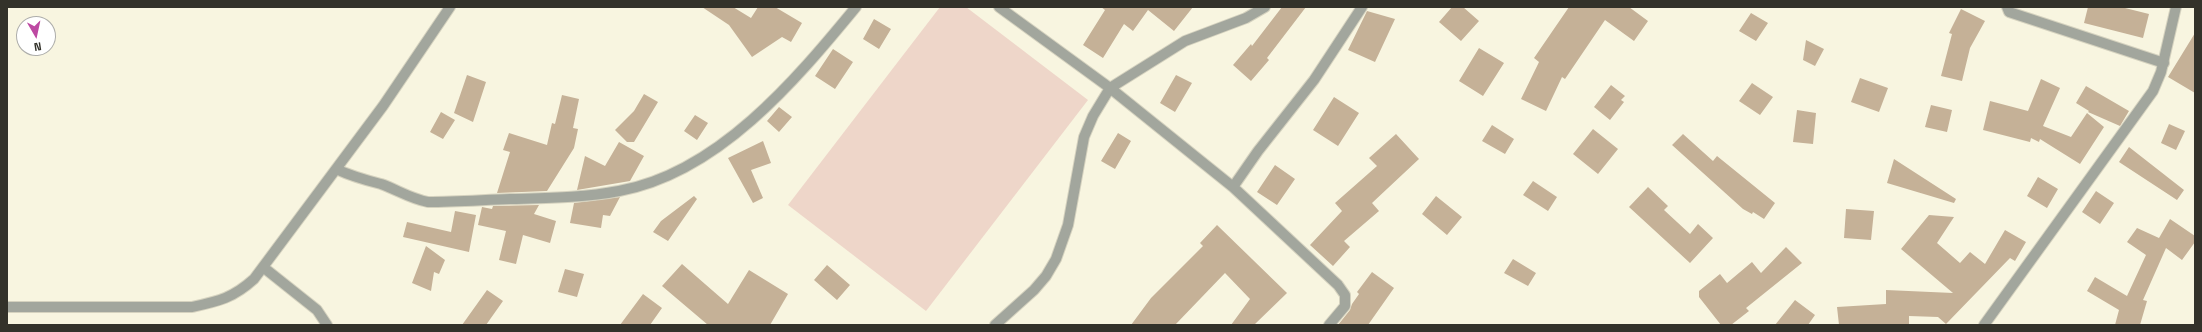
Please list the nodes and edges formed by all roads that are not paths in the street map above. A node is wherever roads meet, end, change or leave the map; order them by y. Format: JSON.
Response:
{"nodes":[{"id":1,"x":450,"y":7,"type":"edge"},
{"id":2,"x":856,"y":7,"type":"edge"},
{"id":3,"x":999,"y":7,"type":"edge"},
{"id":4,"x":1265,"y":7,"type":"edge"},
{"id":5,"x":1362,"y":7,"type":"edge"},
{"id":6,"x":2007,"y":7,"type":"edge"},
{"id":7,"x":2176,"y":7,"type":"edge"},
{"id":8,"x":2164,"y":63,"type":"junction"},
{"id":9,"x":1110,"y":88,"type":"junction"},
{"id":10,"x":336,"y":169,"type":"junction"},
{"id":11,"x":1232,"y":187,"type":"junction"},
{"id":12,"x":263,"y":267,"type":"junction"},
{"id":13,"x":7,"y":307,"type":"edge"},
{"id":14,"x":327,"y":325,"type":"edge"},
{"id":15,"x":995,"y":325,"type":"edge"},
{"id":16,"x":1329,"y":325,"type":"edge"},
{"id":17,"x":1984,"y":325,"type":"edge"}],
"edges":[{"from":1,"to":10,"type":"street"},
{"from":2,"to":10,"type":"street"},
{"from":3,"to":9,"type":"street"},
{"from":4,"to":9,"type":"street"},
{"from":5,"to":11,"type":"street"},
{"from":6,"to":8,"type":"street"},
{"from":7,"to":8,"type":"street"},
{"from":8,"to":17,"type":"street"},
{"from":9,"to":11,"type":"street"},
{"from":9,"to":15,"type":"street"},
{"from":10,"to":12,"type":"street"},
{"from":11,"to":16,"type":"street"},
{"from":12,"to":13,"type":"street"},
{"from":12,"to":14,"type":"street"}]}
